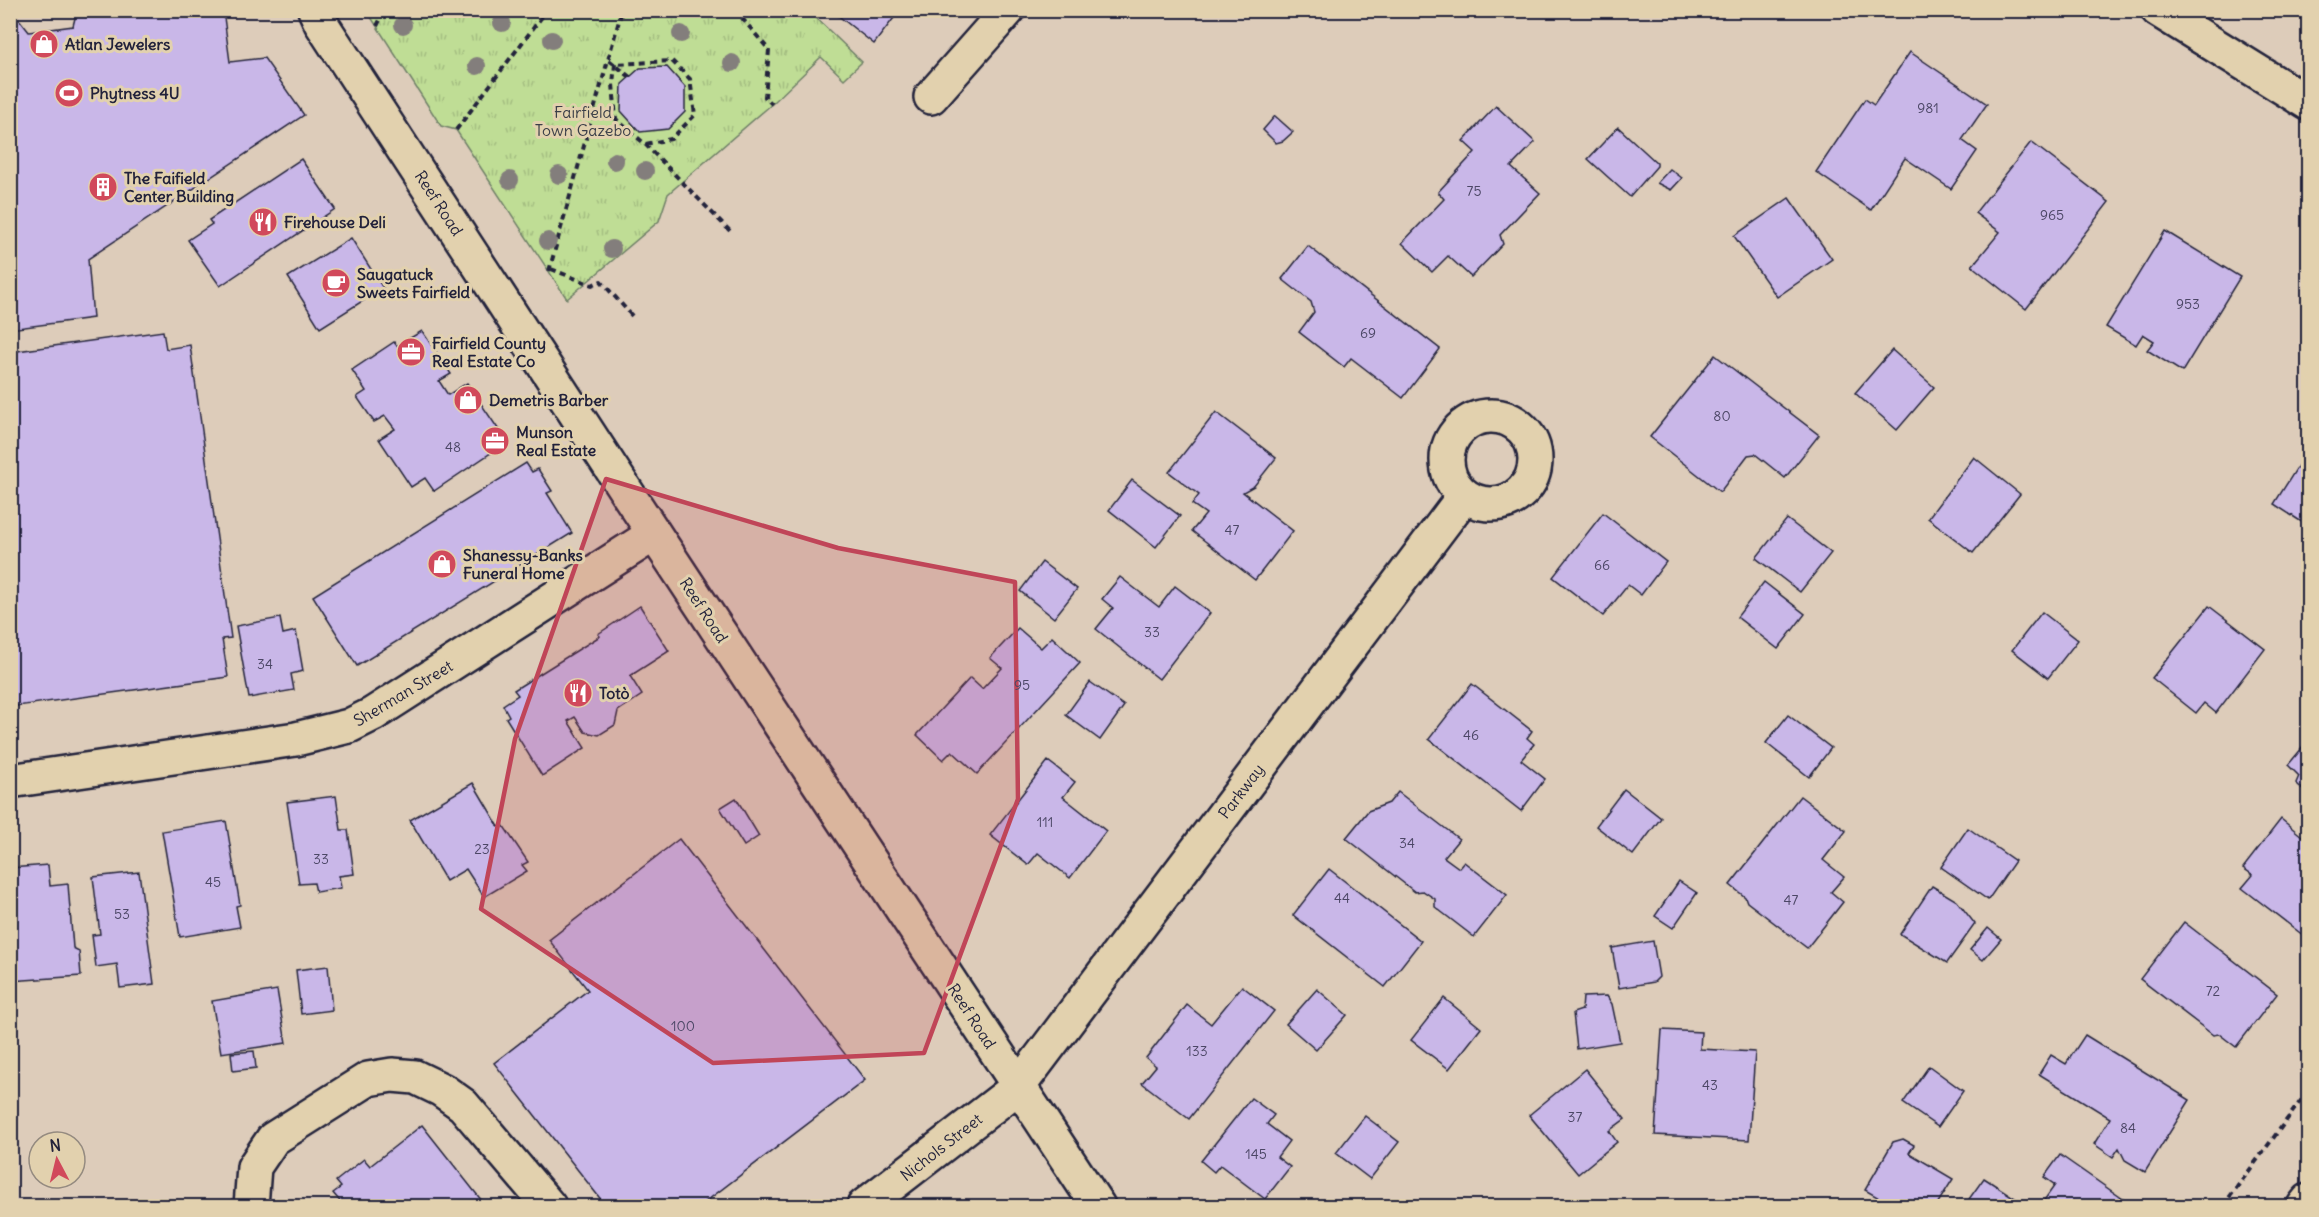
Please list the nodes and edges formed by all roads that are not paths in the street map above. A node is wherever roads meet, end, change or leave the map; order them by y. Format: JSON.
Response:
{"nodes":[{"id":1,"x":315,"y":10,"type":"edge"},
{"id":2,"x":1008,"y":10,"type":"edge"},
{"id":3,"x":2158,"y":10,"type":"edge"},
{"id":4,"x":931,"y":96,"type":"dead end"},
{"id":5,"x":2308,"y":103,"type":"edge"},
{"id":6,"x":1464,"y":496,"type":"dead end"},
{"id":7,"x":654,"y":534,"type":"junction"},
{"id":8,"x":10,"y":781,"type":"edge"},
{"id":9,"x":1018,"y":1087,"type":"junction"},
{"id":10,"x":2308,"y":1201,"type":"edge"},
{"id":11,"x":251,"y":1206,"type":"edge"},
{"id":12,"x":549,"y":1206,"type":"edge"},
{"id":13,"x":864,"y":1206,"type":"edge"},
{"id":14,"x":1098,"y":1206,"type":"edge"},
{"id":15,"x":2304,"y":1206,"type":"edge"}],
"edges":[{"from":1,"to":7,"type":"street","name":"Reef Road"},
{"from":2,"to":4,"type":"street"},
{"from":3,"to":5,"type":"street"},
{"from":6,"to":9,"type":"street","name":"Parkway"},
{"from":7,"to":8,"type":"street","name":"Sherman Street"},
{"from":7,"to":9,"type":"street","name":"Reef Road"},
{"from":9,"to":13,"type":"street","name":"Nichols Street"},
{"from":9,"to":14,"type":"street","name":"Reef Road"},
{"from":10,"to":15,"type":"street"},
{"from":11,"to":12,"type":"street"}]}
